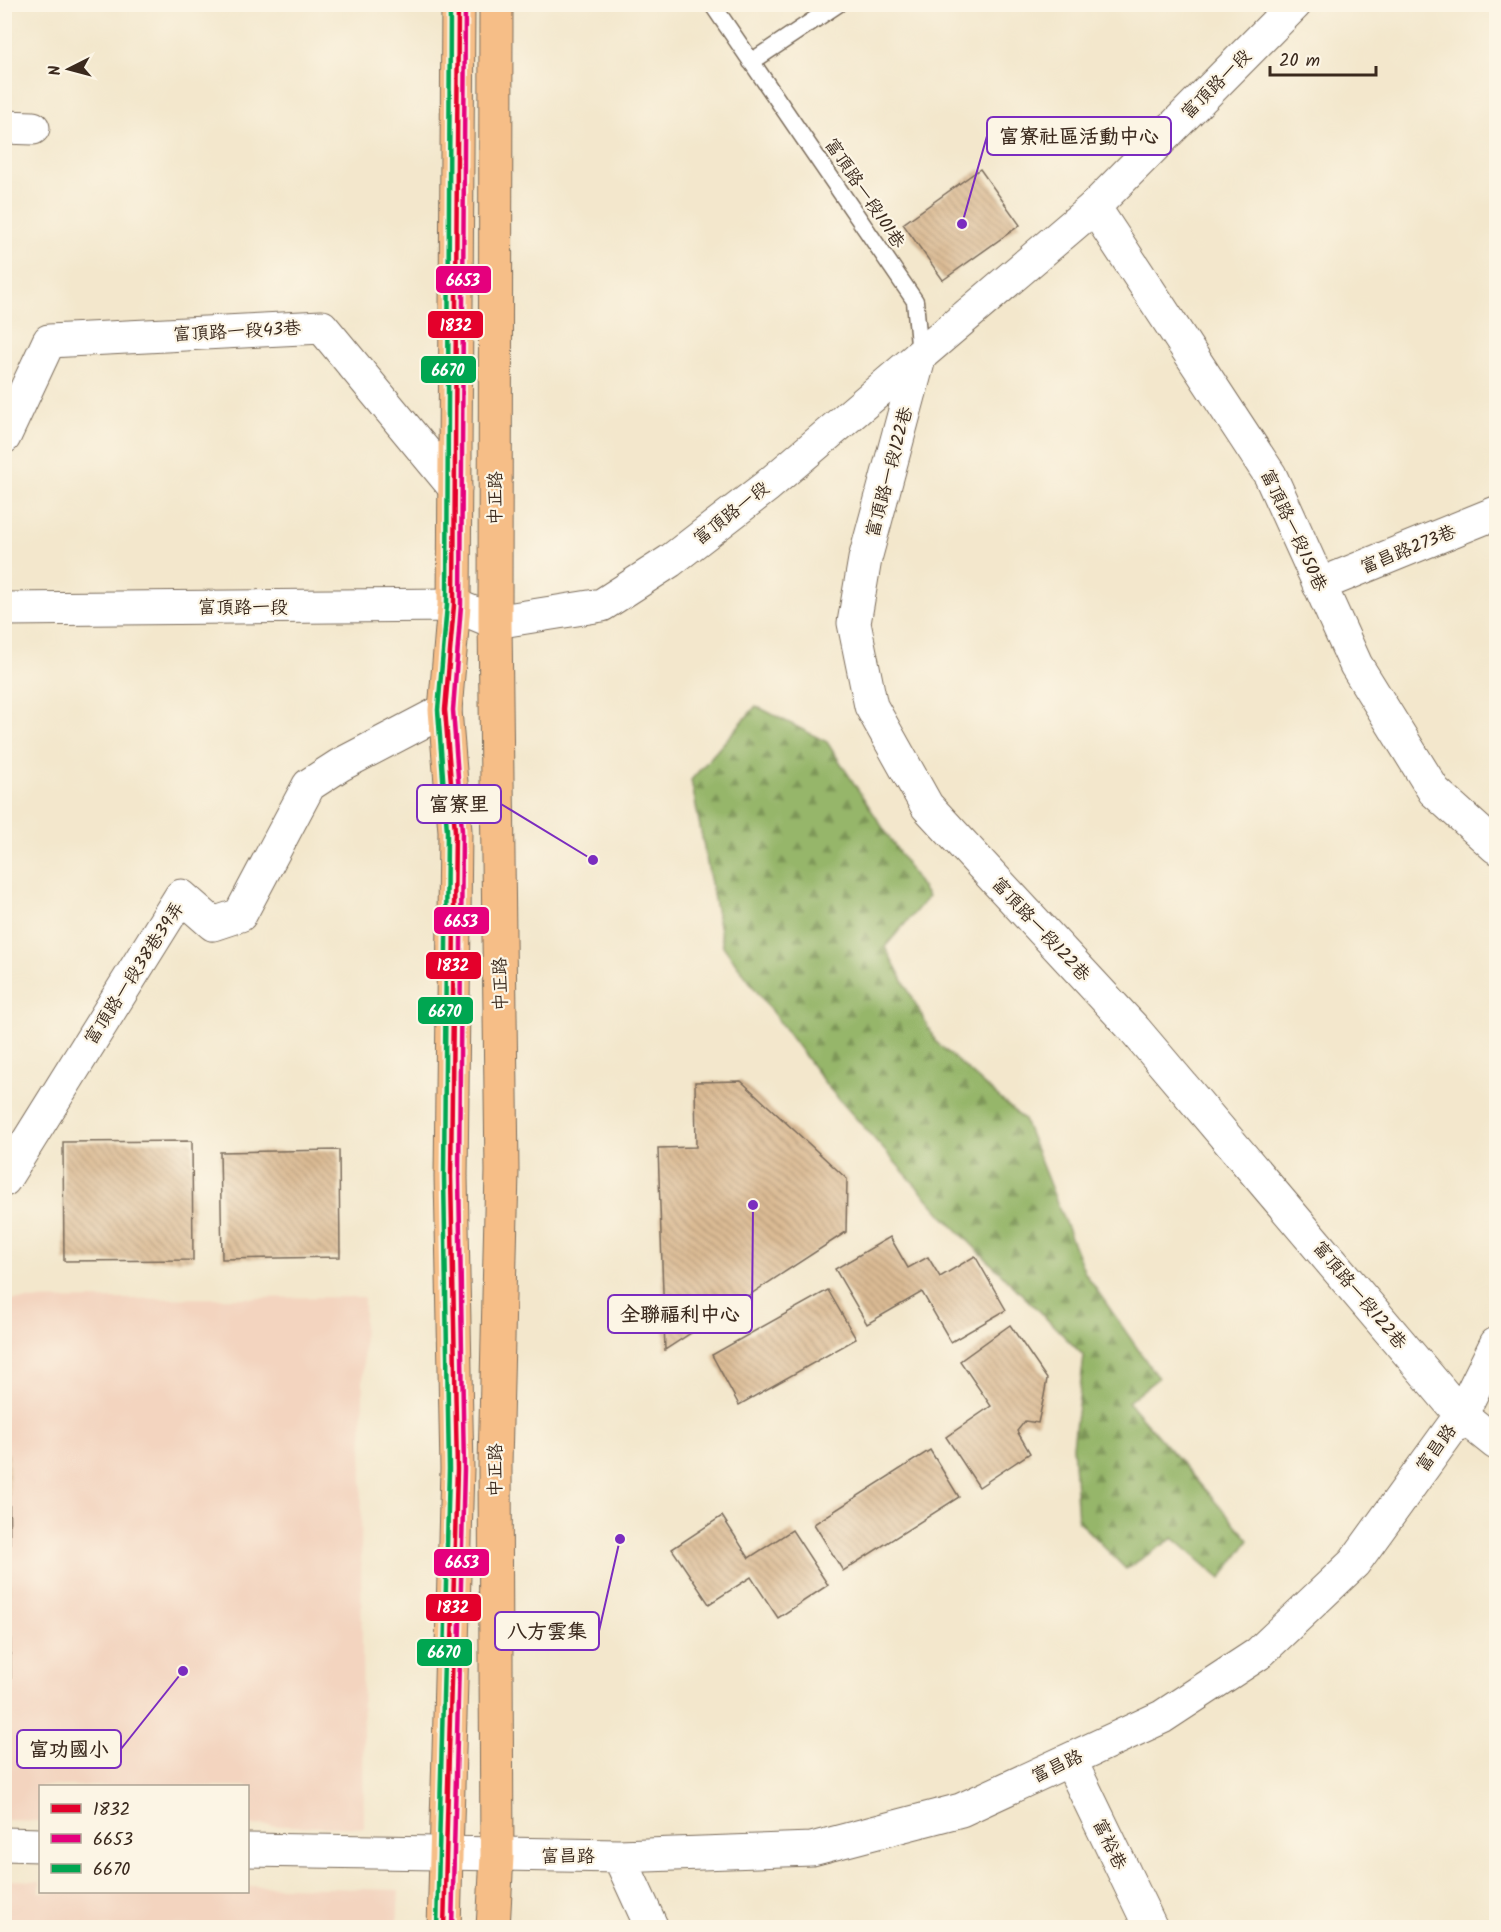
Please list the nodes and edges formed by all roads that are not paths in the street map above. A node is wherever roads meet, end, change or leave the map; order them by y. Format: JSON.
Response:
{"nodes":[{"id":1,"x":458,"y":4,"type":"edge"},
{"id":2,"x":496,"y":4,"type":"edge"},
{"id":3,"x":712,"y":4,"type":"edge"},
{"id":4,"x":838,"y":4,"type":"edge"},
{"id":5,"x":1295,"y":4,"type":"edge"},
{"id":6,"x":752,"y":62,"type":"junction"},
{"id":7,"x":1094,"y":207,"type":"junction"},
{"id":8,"x":920,"y":356,"type":"junction"},
{"id":9,"x":4,"y":437,"type":"edge"},
{"id":10,"x":455,"y":488,"type":"junction"},
{"id":11,"x":1497,"y":513,"type":"edge"},
{"id":12,"x":1319,"y":585,"type":"junction"},
{"id":13,"x":454,"y":605,"type":"junction"},
{"id":14,"x":4,"y":609,"type":"edge"},
{"id":15,"x":495,"y":622,"type":"junction"},
{"id":16,"x":445,"y":710,"type":"junction"},
{"id":17,"x":1497,"y":847,"type":"edge"},
{"id":18,"x":4,"y":1180,"type":"edge"},
{"id":19,"x":1497,"y":1344,"type":"edge"},
{"id":20,"x":1461,"y":1415,"type":"junction"},
{"id":21,"x":1497,"y":1443,"type":"edge"},
{"id":22,"x":1070,"y":1760,"type":"junction"},
{"id":23,"x":4,"y":1844,"type":"edge"},
{"id":24,"x":39,"y":1845,"type":"edge"},
{"id":25,"x":249,"y":1850,"type":"edge"},
{"id":26,"x":447,"y":1855,"type":"junction"},
{"id":27,"x":497,"y":1856,"type":"junction"},
{"id":28,"x":619,"y":1856,"type":"junction"},
{"id":29,"x":444,"y":1928,"type":"edge"},
{"id":30,"x":493,"y":1928,"type":"edge"},
{"id":31,"x":652,"y":1928,"type":"edge"},
{"id":32,"x":1151,"y":1928,"type":"edge"}],
"edges":[{"from":1,"to":10,"type":"main road"},
{"from":2,"to":15,"type":"main road","name":"中正路"},
{"from":3,"to":6,"type":"lane","name":"富頂路一段101巷"},
{"from":4,"to":6,"type":"lane"},
{"from":5,"to":7,"type":"street","name":"富頂路一段"},
{"from":6,"to":8,"type":"lane","name":"富頂路一段101巷"},
{"from":7,"to":8,"type":"street","name":"富頂路一段"},
{"from":7,"to":12,"type":"street","name":"富頂路一段150巷"},
{"from":8,"to":15,"type":"street","name":"富頂路一段"},
{"from":8,"to":20,"type":"street","name":"富頂路一段122巷"},
{"from":9,"to":10,"type":"street","name":"富頂路一段43巷"},
{"from":10,"to":13,"type":"main road"},
{"from":11,"to":12,"type":"street","name":"富昌路273巷"},
{"from":12,"to":17,"type":"street","name":"富頂路一段150巷"},
{"from":13,"to":14,"type":"street","name":"富頂路一段"},
{"from":13,"to":15,"type":"street","name":"富頂路一段"},
{"from":13,"to":16,"type":"main road"},
{"from":15,"to":27,"type":"main road","name":"中正路"},
{"from":16,"to":18,"type":"street","name":"富頂路一段38巷39弄"},
{"from":16,"to":26,"type":"main road"},
{"from":19,"to":20,"type":"street","name":"富昌路"},
{"from":20,"to":21,"type":"street","name":"富頂路一段122巷"},
{"from":20,"to":22,"type":"street","name":"富昌路"},
{"from":22,"to":28,"type":"street","name":"富昌路"},
{"from":22,"to":32,"type":"street","name":"富裕巷"},
{"from":23,"to":24,"type":"street"},
{"from":25,"to":26,"type":"street","name":"富昌路"},
{"from":26,"to":27,"type":"street","name":"富昌路"},
{"from":26,"to":29,"type":"main road"},
{"from":27,"to":28,"type":"street","name":"富昌路"},
{"from":27,"to":30,"type":"main road","name":"中正路"},
{"from":28,"to":31,"type":"street"}]}
